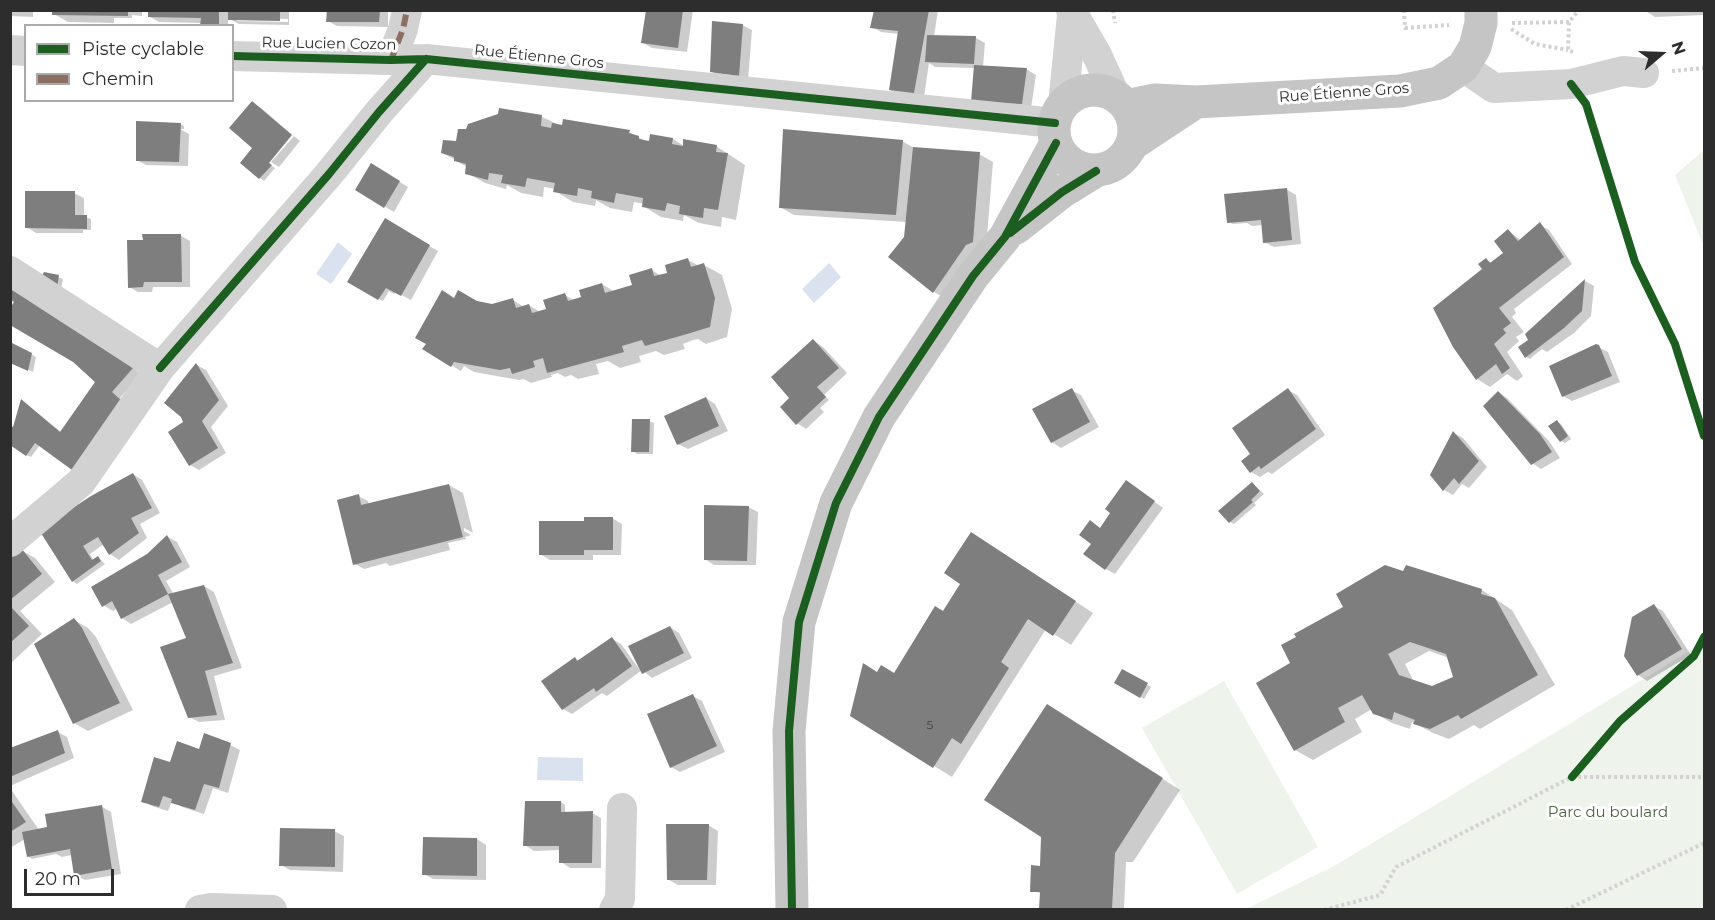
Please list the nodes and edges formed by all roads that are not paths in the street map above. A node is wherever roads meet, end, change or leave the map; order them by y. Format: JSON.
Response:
{"nodes":[{"id":1,"x":407,"y":10,"type":"edge"},
{"id":2,"x":1072,"y":13,"type":"edge"},
{"id":3,"x":1481,"y":17,"type":"edge"},
{"id":4,"x":234,"y":56,"type":"edge"},
{"id":5,"x":426,"y":59,"type":"junction"},
{"id":6,"x":391,"y":60,"type":"junction"},
{"id":7,"x":1463,"y":67,"type":"junction"},
{"id":8,"x":1644,"y":73,"type":"dead end"},
{"id":9,"x":1121,"y":102,"type":"junction"},
{"id":10,"x":1196,"y":102,"type":"junction"},
{"id":11,"x":1058,"y":124,"type":"junction"},
{"id":12,"x":1131,"y":145,"type":"junction"},
{"id":13,"x":1096,"y":171,"type":"junction"},
{"id":14,"x":1005,"y":237,"type":"junction"},
{"id":15,"x":10,"y":271,"type":"edge"},
{"id":16,"x":160,"y":368,"type":"junction"},
{"id":17,"x":10,"y":542,"type":"edge"},
{"id":18,"x":621,"y":808,"type":"dead end"},
{"id":19,"x":200,"y":909,"type":"edge"},
{"id":20,"x":272,"y":909,"type":"edge"},
{"id":21,"x":614,"y":909,"type":"edge"},
{"id":22,"x":792,"y":909,"type":"edge"}],
"edges":[{"from":1,"to":6,"type":"street"},
{"from":2,"to":9,"type":"street"},
{"from":2,"to":11,"type":"street"},
{"from":3,"to":7,"type":"main road","name":"Rue Étienne Gros"},
{"from":4,"to":6,"type":"street","name":"Rue Lucien Cozon"},
{"from":5,"to":6,"type":"street","name":"Rue Lucien Cozon"},
{"from":5,"to":11,"type":"street","name":"Rue Étienne Gros"},
{"from":5,"to":16,"type":"street"},
{"from":7,"to":8,"type":"street"},
{"from":7,"to":10,"type":"main road","name":"Rue Étienne Gros"},
{"from":9,"to":10,"type":"main road","name":"Rue Étienne Gros"},
{"from":9,"to":11,"type":"main road"},
{"from":9,"to":12,"type":"main road"},
{"from":10,"to":12,"type":"main road"},
{"from":11,"to":13,"type":"main road"},
{"from":11,"to":14,"type":"main road"},
{"from":12,"to":13,"type":"main road"},
{"from":13,"to":14,"type":"main road"},
{"from":14,"to":22,"type":"main road"},
{"from":15,"to":16,"type":"street"},
{"from":16,"to":17,"type":"street"},
{"from":18,"to":21,"type":"street"},
{"from":19,"to":20,"type":"street"}]}
